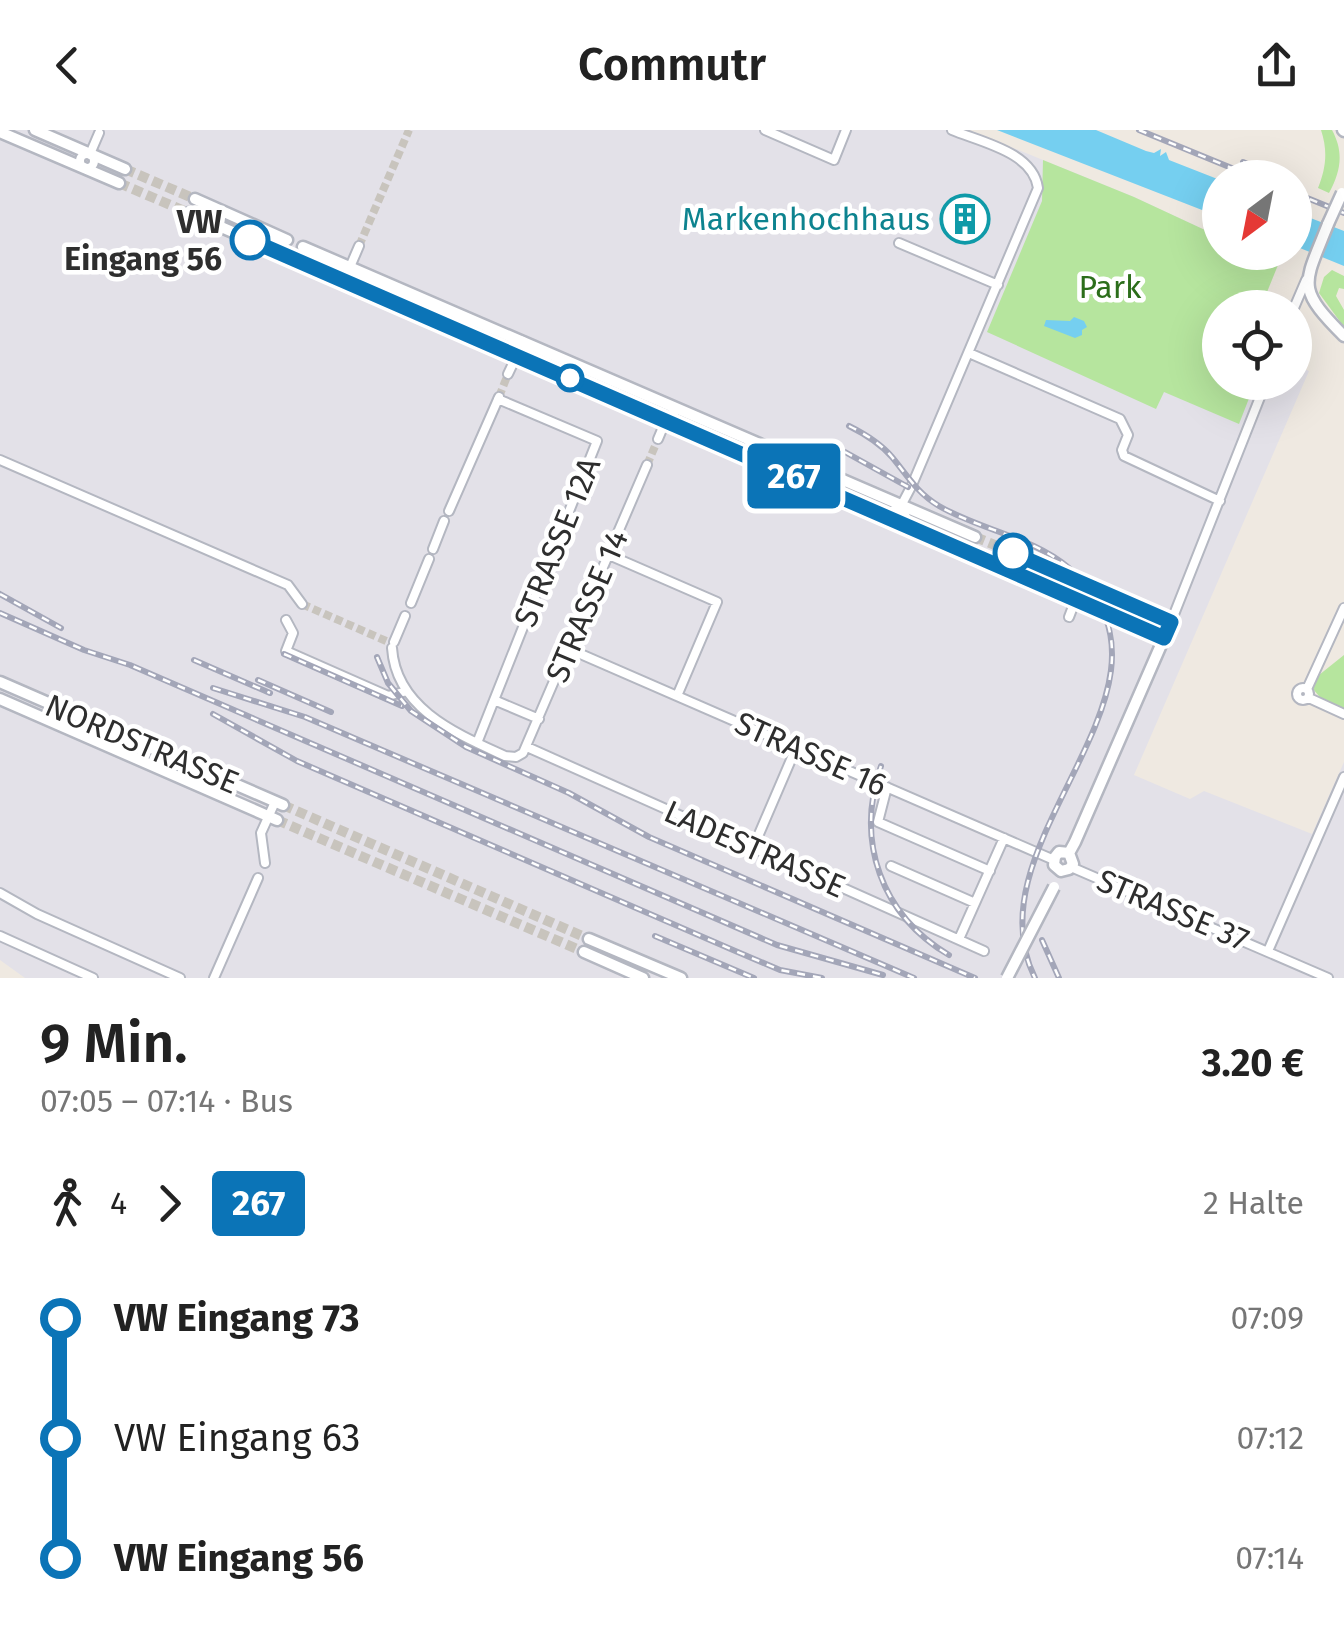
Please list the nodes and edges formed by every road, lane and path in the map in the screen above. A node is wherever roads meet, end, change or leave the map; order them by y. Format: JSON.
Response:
{"nodes":[{"id":1,"x":35,"y":130,"type":"edge"},
{"id":2,"x":765,"y":130,"type":"edge"},
{"id":3,"x":846,"y":130,"type":"edge"},
{"id":4,"x":952,"y":130,"type":"edge"},
{"id":5,"x":0,"y":132,"type":"edge"},
{"id":6,"x":98,"y":133,"type":"dead end"},
{"id":7,"x":90,"y":154,"type":"junction"},
{"id":8,"x":84,"y":168,"type":"junction"},
{"id":9,"x":124,"y":169,"type":"tunnel mouth"},
{"id":10,"x":119,"y":183,"type":"tunnel mouth"},
{"id":11,"x":1343,"y":190,"type":"edge"},
{"id":12,"x":194,"y":200,"type":"tunnel mouth"},
{"id":13,"x":189,"y":213,"type":"tunnel mouth"},
{"id":14,"x":287,"y":240,"type":"dead end"},
{"id":15,"x":899,"y":242,"type":"dead end"},
{"id":16,"x":303,"y":246,"type":"dead end"},
{"id":17,"x":360,"y":246,"type":"tunnel mouth"},
{"id":18,"x":282,"y":253,"type":"dead end"},
{"id":19,"x":297,"y":260,"type":"dead end"},
{"id":20,"x":350,"y":267,"type":"junction"},
{"id":21,"x":344,"y":280,"type":"junction"},
{"id":22,"x":1306,"y":280,"type":"junction"},
{"id":23,"x":998,"y":285,"type":"junction"},
{"id":24,"x":1302,"y":290,"type":"edge"},
{"id":25,"x":1309,"y":290,"type":"edge"},
{"id":26,"x":1312,"y":300,"type":"edge"},
{"id":27,"x":1344,"y":336,"type":"edge"},
{"id":28,"x":522,"y":342,"type":"junction"},
{"id":29,"x":969,"y":353,"type":"junction"},
{"id":30,"x":516,"y":355,"type":"junction"},
{"id":31,"x":508,"y":374,"type":"tunnel mouth"},
{"id":32,"x":1259,"y":400,"type":"edge"},
{"id":33,"x":668,"y":405,"type":"junction"},
{"id":34,"x":663,"y":419,"type":"junction"},
{"id":35,"x":658,"y":439,"type":"tunnel mouth"},
{"id":36,"x":771,"y":450,"type":"junction"},
{"id":37,"x":0,"y":460,"type":"edge"},
{"id":38,"x":765,"y":463,"type":"junction"},
{"id":39,"x":647,"y":465,"type":"tunnel mouth"},
{"id":40,"x":841,"y":480,"type":"junction"},
{"id":41,"x":835,"y":494,"type":"junction"},
{"id":42,"x":1220,"y":501,"type":"junction"},
{"id":43,"x":901,"y":506,"type":"junction"},
{"id":44,"x":448,"y":510,"type":"dead end"},
{"id":45,"x":897,"y":520,"type":"junction"},
{"id":46,"x":444,"y":522,"type":"dead end"},
{"id":47,"x":974,"y":537,"type":"tunnel mouth"},
{"id":48,"x":433,"y":548,"type":"dead end"},
{"id":49,"x":1000,"y":548,"type":"tunnel mouth"},
{"id":50,"x":969,"y":552,"type":"tunnel mouth"},
{"id":51,"x":609,"y":554,"type":"junction"},
{"id":52,"x":430,"y":558,"type":"dead end"},
{"id":53,"x":993,"y":563,"type":"tunnel mouth"},
{"id":54,"x":1082,"y":583,"type":"junction"},
{"id":55,"x":1075,"y":598,"type":"junction"},
{"id":56,"x":411,"y":602,"type":"dead end"},
{"id":57,"x":302,"y":604,"type":"tunnel mouth"},
{"id":58,"x":1344,"y":608,"type":"edge"},
{"id":59,"x":405,"y":616,"type":"dead end"},
{"id":60,"x":1069,"y":617,"type":"dead end"},
{"id":61,"x":286,"y":620,"type":"dead end"},
{"id":62,"x":1171,"y":622,"type":"junction"},
{"id":63,"x":1164,"y":638,"type":"junction"},
{"id":64,"x":569,"y":648,"type":"junction"},
{"id":65,"x":0,"y":682,"type":"edge"},
{"id":66,"x":407,"y":691,"type":"junction"},
{"id":67,"x":677,"y":696,"type":"junction"},
{"id":68,"x":0,"y":699,"type":"edge"},
{"id":69,"x":494,"y":700,"type":"junction"},
{"id":70,"x":1344,"y":714,"type":"edge"},
{"id":71,"x":539,"y":719,"type":"junction"},
{"id":72,"x":477,"y":744,"type":"junction"},
{"id":73,"x":146,"y":746,"type":"junction"},
{"id":74,"x":526,"y":747,"type":"junction"},
{"id":75,"x":796,"y":748,"type":"junction"},
{"id":76,"x":164,"y":754,"type":"junction"},
{"id":77,"x":140,"y":760,"type":"junction"},
{"id":78,"x":158,"y":768,"type":"junction"},
{"id":79,"x":1344,"y":778,"type":"edge"},
{"id":80,"x":887,"y":787,"type":"junction"},
{"id":81,"x":279,"y":803,"type":"joint"},
{"id":82,"x":272,"y":818,"type":"junction"},
{"id":83,"x":1004,"y":838,"type":"junction"},
{"id":84,"x":753,"y":848,"type":"junction"},
{"id":85,"x":1068,"y":853,"type":"junction"},
{"id":86,"x":1054,"y":860,"type":"junction"},
{"id":87,"x":265,"y":863,"type":"dead end"},
{"id":88,"x":892,"y":866,"type":"dead end"},
{"id":89,"x":1066,"y":869,"type":"junction"},
{"id":90,"x":990,"y":871,"type":"junction"},
{"id":91,"x":258,"y":878,"type":"dead end"},
{"id":92,"x":0,"y":893,"type":"edge"},
{"id":93,"x":975,"y":903,"type":"junction"},
{"id":94,"x":0,"y":936,"type":"edge"},
{"id":95,"x":959,"y":939,"type":"junction"},
{"id":96,"x":984,"y":950,"type":"dead end"},
{"id":97,"x":1268,"y":951,"type":"junction"},
{"id":98,"x":93,"y":978,"type":"edge"},
{"id":99,"x":180,"y":978,"type":"edge"},
{"id":100,"x":214,"y":978,"type":"edge"},
{"id":101,"x":644,"y":978,"type":"edge"},
{"id":102,"x":681,"y":978,"type":"edge"},
{"id":103,"x":1007,"y":978,"type":"edge"},
{"id":104,"x":1328,"y":978,"type":"edge"}],
"edges":[{"from":1,"to":7,"type":"street"},
{"from":2,"to":3,"type":"street"},
{"from":4,"to":23,"type":"street"},
{"from":5,"to":8,"type":"street"},
{"from":6,"to":7,"type":"street"},
{"from":7,"to":8,"type":"street"},
{"from":7,"to":9,"type":"street"},
{"from":8,"to":10,"type":"street"},
{"from":11,"to":22,"type":"street","bridge":true},
{"from":12,"to":14,"type":"street"},
{"from":13,"to":18,"type":"street"},
{"from":15,"to":23,"type":"street"},
{"from":16,"to":20,"type":"street"},
{"from":17,"to":20,"type":"street"},
{"from":19,"to":21,"type":"street"},
{"from":20,"to":21,"type":"street"},
{"from":20,"to":28,"type":"street"},
{"from":21,"to":30,"type":"street"},
{"from":22,"to":24,"type":"street"},
{"from":22,"to":25,"type":"street"},
{"from":23,"to":29,"type":"street"},
{"from":26,"to":27,"type":"street"},
{"from":28,"to":30,"type":"street"},
{"from":28,"to":33,"type":"street"},
{"from":29,"to":42,"type":"street"},
{"from":29,"to":43,"type":"street"},
{"from":30,"to":31,"type":"street"},
{"from":30,"to":34,"type":"street"},
{"from":32,"to":42,"type":"street"},
{"from":33,"to":34,"type":"street"},
{"from":33,"to":36,"type":"street"},
{"from":34,"to":35,"type":"street"},
{"from":34,"to":38,"type":"street"},
{"from":36,"to":38,"type":"street"},
{"from":36,"to":40,"type":"street"},
{"from":37,"to":57,"type":"street"},
{"from":38,"to":41,"type":"street"},
{"from":39,"to":51,"type":"street","name":"STRASSE 14"},
{"from":40,"to":41,"type":"street"},
{"from":40,"to":43,"type":"street"},
{"from":41,"to":45,"type":"street"},
{"from":42,"to":62,"type":"street"},
{"from":43,"to":45,"type":"street"},
{"from":43,"to":47,"type":"street"},
{"from":44,"to":69,"type":"street","name":"STRASSE 12A"},
{"from":45,"to":50,"type":"street"},
{"from":46,"to":48,"type":"street"},
{"from":49,"to":54,"type":"street"},
{"from":51,"to":64,"type":"street","name":"STRASSE 14"},
{"from":51,"to":67,"type":"street"},
{"from":52,"to":56,"type":"street"},
{"from":53,"to":55,"type":"street"},
{"from":54,"to":55,"type":"street"},
{"from":54,"to":62,"type":"street"},
{"from":55,"to":60,"type":"street"},
{"from":55,"to":63,"type":"street"},
{"from":58,"to":70,"type":"street"},
{"from":59,"to":66,"type":"street"},
{"from":61,"to":66,"type":"street"},
{"from":62,"to":63,"type":"street"},
{"from":63,"to":85,"type":"street"},
{"from":64,"to":67,"type":"street","name":"STRASSE 16"},
{"from":64,"to":71,"type":"street","name":"STRASSE 14"},
{"from":65,"to":73,"type":"street","name":"NORDSTRASSE"},
{"from":66,"to":72,"type":"street"},
{"from":67,"to":75,"type":"street","name":"STRASSE 16"},
{"from":68,"to":77,"type":"street","name":"NORDSTRASSE"},
{"from":69,"to":71,"type":"street"},
{"from":69,"to":72,"type":"street","name":"STRASSE 12A"},
{"from":71,"to":74,"type":"street","name":"STRASSE 14"},
{"from":72,"to":74,"type":"street"},
{"from":73,"to":76,"type":"street","name":"NORDSTRASSE"},
{"from":73,"to":77,"type":"street"},
{"from":74,"to":84,"type":"street","name":"LADESTRASSE"},
{"from":75,"to":80,"type":"street","name":"STRASSE 16"},
{"from":75,"to":84,"type":"street"},
{"from":76,"to":78,"type":"street"},
{"from":76,"to":81,"type":"street","name":"NORDSTRASSE"},
{"from":77,"to":78,"type":"street","name":"NORDSTRASSE"},
{"from":78,"to":82,"type":"street","name":"NORDSTRASSE"},
{"from":79,"to":97,"type":"street"},
{"from":80,"to":83,"type":"street","name":"STRASSE 16"},
{"from":80,"to":90,"type":"street"},
{"from":81,"to":82,"type":"street"},
{"from":82,"to":87,"type":"street"},
{"from":83,"to":86,"type":"street","name":"STRASSE 16"},
{"from":83,"to":90,"type":"street"},
{"from":84,"to":95,"type":"street","name":"LADESTRASSE"},
{"from":85,"to":86,"type":"street"},
{"from":85,"to":89,"type":"street"},
{"from":86,"to":89,"type":"street"},
{"from":88,"to":93,"type":"street"},
{"from":89,"to":97,"type":"street","name":"STRASSE 37"},
{"from":89,"to":103,"type":"street","bridge":true},
{"from":90,"to":93,"type":"street"},
{"from":91,"to":100,"type":"street"},
{"from":92,"to":99,"type":"street"},
{"from":93,"to":95,"type":"street"},
{"from":94,"to":98,"type":"street"},
{"from":95,"to":96,"type":"street","name":"LADESTRASSE"},
{"from":97,"to":104,"type":"street","name":"STRASSE 37"},
{"from":101,"to":102,"type":"street"}]}
